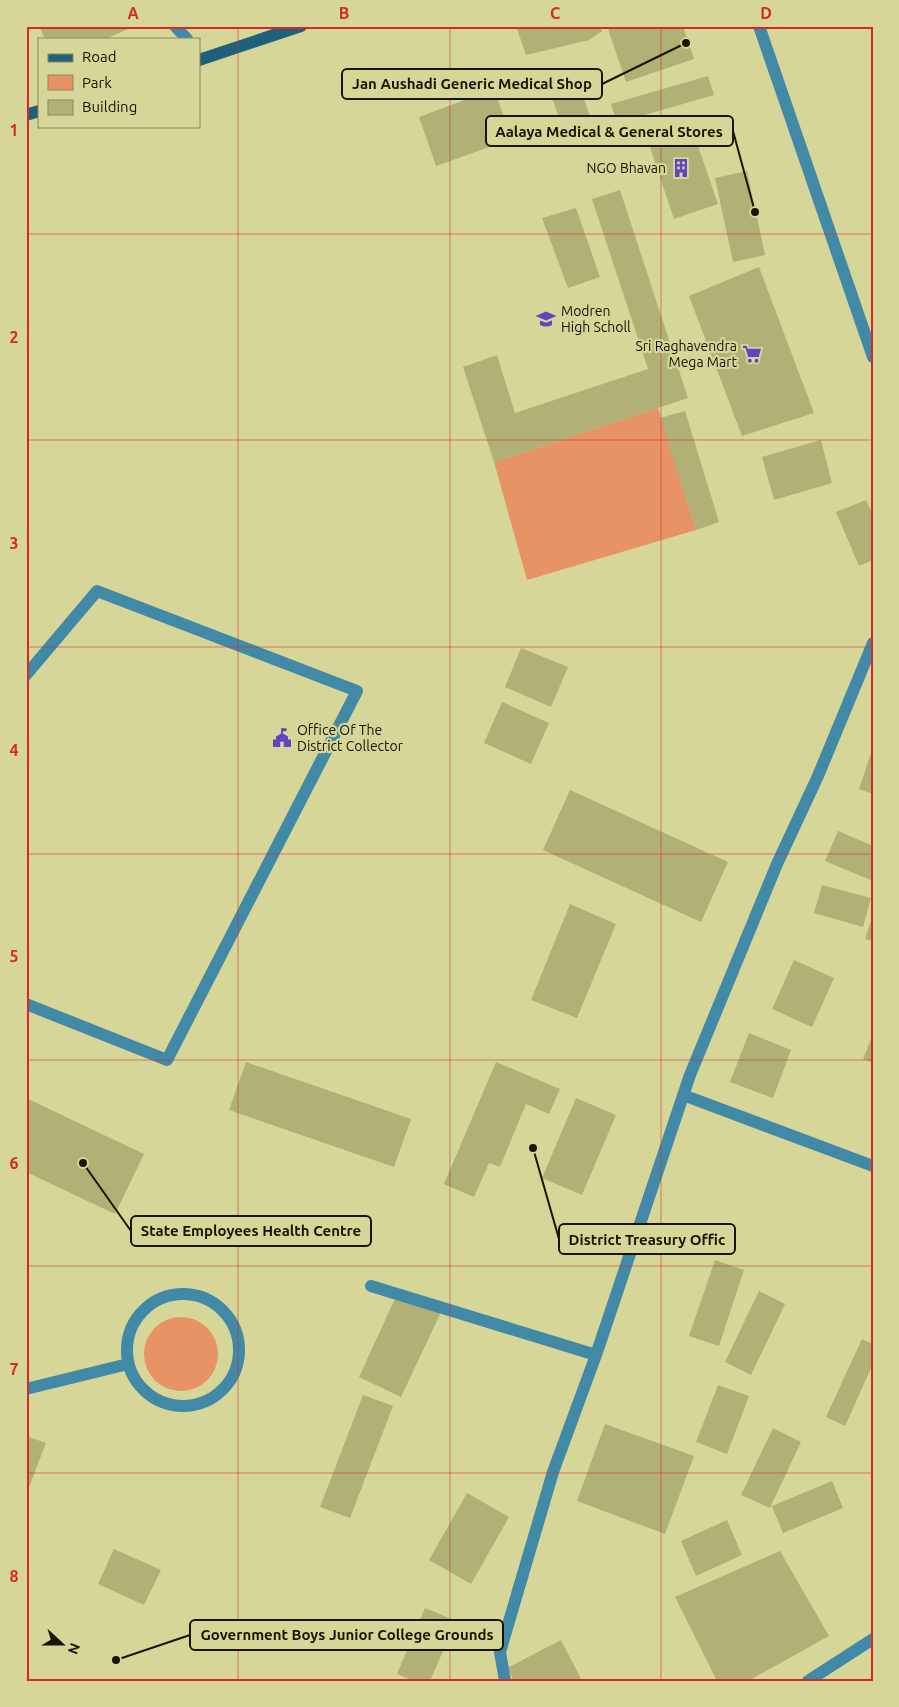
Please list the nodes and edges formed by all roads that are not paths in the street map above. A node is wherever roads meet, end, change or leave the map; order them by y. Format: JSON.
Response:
{"nodes":[{"id":1,"x":175,"y":26,"type":"edge"},
{"id":2,"x":300,"y":26,"type":"edge"},
{"id":3,"x":760,"y":26,"type":"edge"},
{"id":4,"x":186,"y":38,"type":"edge"},
{"id":5,"x":201,"y":56,"type":"edge"},
{"id":6,"x":38,"y":111,"type":"edge"},
{"id":7,"x":26,"y":115,"type":"edge"},
{"id":8,"x":873,"y":357,"type":"edge"},
{"id":9,"x":873,"y":643,"type":"edge"},
{"id":10,"x":26,"y":675,"type":"edge"},
{"id":11,"x":26,"y":1004,"type":"edge"},
{"id":12,"x":683,"y":1095,"type":"junction"},
{"id":13,"x":873,"y":1166,"type":"edge"},
{"id":14,"x":372,"y":1286,"type":"dead end"},
{"id":15,"x":596,"y":1356,"type":"junction"},
{"id":16,"x":128,"y":1364,"type":"junction"},
{"id":17,"x":26,"y":1389,"type":"edge"},
{"id":18,"x":873,"y":1639,"type":"edge"},
{"id":19,"x":505,"y":1681,"type":"edge"},
{"id":20,"x":808,"y":1681,"type":"edge"}],
"edges":[{"from":1,"to":4,"type":"street"},
{"from":2,"to":5,"type":"street"},
{"from":3,"to":8,"type":"street"},
{"from":6,"to":7,"type":"street"},
{"from":9,"to":12,"type":"street"},
{"from":10,"to":11,"type":"street"},
{"from":12,"to":13,"type":"street"},
{"from":12,"to":15,"type":"street"},
{"from":14,"to":15,"type":"street"},
{"from":15,"to":19,"type":"street"},
{"from":16,"to":16,"type":"street"},
{"from":16,"to":17,"type":"street"},
{"from":18,"to":20,"type":"street"}]}
